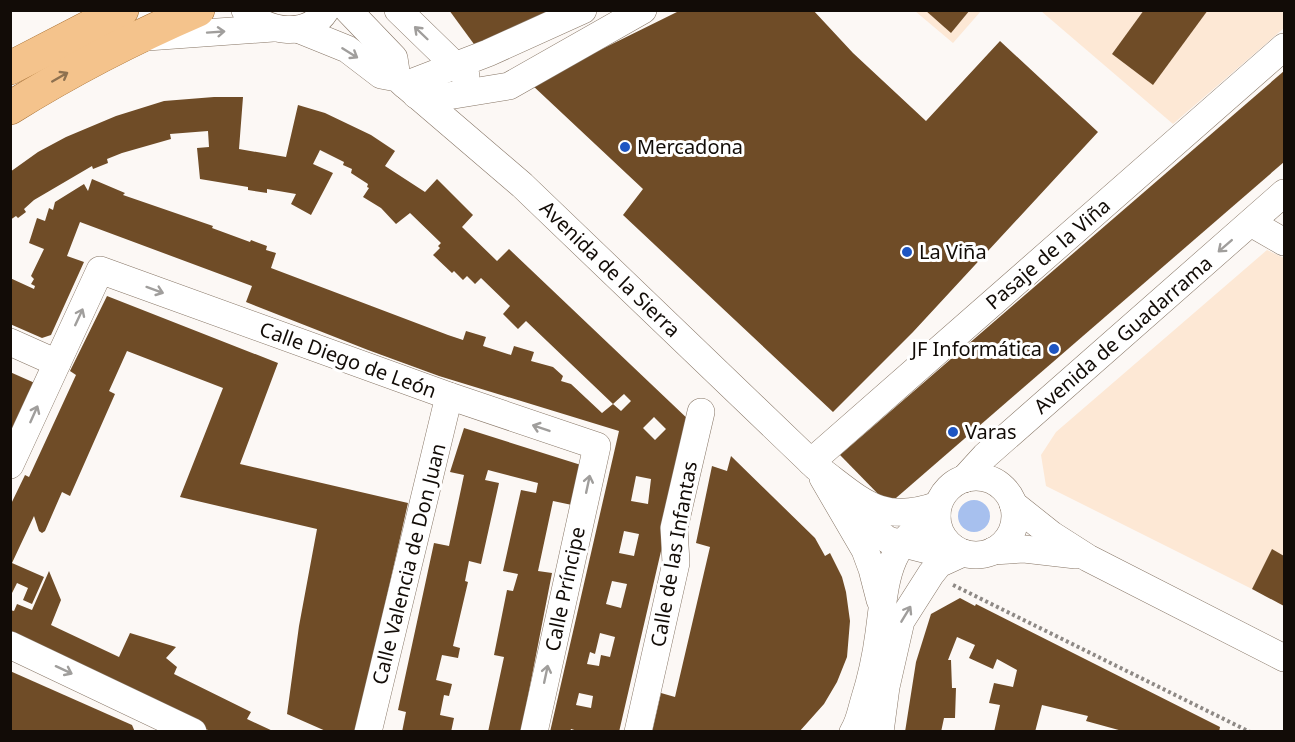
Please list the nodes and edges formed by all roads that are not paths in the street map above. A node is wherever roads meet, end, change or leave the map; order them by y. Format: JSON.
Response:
{"nodes":[{"id":1,"x":198,"y":10,"type":"edge"},
{"id":2,"x":245,"y":10,"type":"edge"},
{"id":3,"x":326,"y":10,"type":"edge"},
{"id":4,"x":398,"y":10,"type":"edge"},
{"id":5,"x":583,"y":10,"type":"edge"},
{"id":6,"x":643,"y":10,"type":"edge"},
{"id":7,"x":359,"y":16,"type":"edge"},
{"id":8,"x":129,"y":24,"type":"edge"},
{"id":9,"x":273,"y":28,"type":"junction"},
{"id":10,"x":300,"y":30,"type":"junction"},
{"id":11,"x":1284,"y":47,"type":"edge"},
{"id":12,"x":455,"y":66,"type":"junction"},
{"id":13,"x":10,"y":68,"type":"edge"},
{"id":14,"x":406,"y":86,"type":"junction"},
{"id":15,"x":505,"y":86,"type":"junction"},
{"id":16,"x":10,"y":108,"type":"edge"},
{"id":17,"x":1284,"y":193,"type":"edge"},
{"id":18,"x":1251,"y":223,"type":"junction"},
{"id":19,"x":1284,"y":242,"type":"edge"},
{"id":20,"x":10,"y":342,"type":"edge"},
{"id":21,"x":57,"y":363,"type":"junction"},
{"id":22,"x":722,"y":377,"type":"junction"},
{"id":23,"x":449,"y":396,"type":"junction"},
{"id":24,"x":701,"y":412,"type":"dead end"},
{"id":25,"x":597,"y":446,"type":"joint"},
{"id":26,"x":814,"y":464,"type":"junction"},
{"id":27,"x":10,"y":465,"type":"edge"},
{"id":28,"x":964,"y":479,"type":"junction"},
{"id":29,"x":834,"y":499,"type":"junction"},
{"id":30,"x":1013,"y":504,"type":"junction"},
{"id":31,"x":938,"y":510,"type":"junction"},
{"id":32,"x":692,"y":513,"type":"dead end"},
{"id":33,"x":900,"y":545,"type":"junction"},
{"id":34,"x":958,"y":551,"type":"junction"},
{"id":35,"x":993,"y":551,"type":"junction"},
{"id":36,"x":1088,"y":558,"type":"junction"},
{"id":37,"x":882,"y":609,"type":"junction"},
{"id":38,"x":10,"y":645,"type":"edge"},
{"id":39,"x":1284,"y":658,"type":"edge"},
{"id":40,"x":161,"y":724,"type":"edge"},
{"id":41,"x":193,"y":732,"type":"edge"},
{"id":42,"x":368,"y":732,"type":"edge"},
{"id":43,"x":534,"y":732,"type":"edge"},
{"id":44,"x":638,"y":732,"type":"edge"},
{"id":45,"x":853,"y":732,"type":"edge"},
{"id":46,"x":880,"y":732,"type":"edge"}],
"edges":[{"from":1,"to":8,"type":"main road"},
{"from":2,"to":9,"type":"street"},
{"from":3,"to":10,"type":"street"},
{"from":12,"to":4,"type":"street","one_way":true},
{"from":5,"to":12,"type":"street"},
{"from":6,"to":15,"type":"street"},
{"from":7,"to":14,"type":"street","name":"Avenida de la Sierra"},
{"from":8,"to":9,"type":"street","name":"Avenida de la Sierra","one_way":true},
{"from":8,"to":13,"type":"main road"},
{"from":16,"to":8,"type":"main road","one_way":true},
{"from":9,"to":10,"type":"street","name":"Avenida de la Sierra"},
{"from":10,"to":14,"type":"street","name":"Avenida de la Sierra","one_way":true},
{"from":11,"to":26,"type":"street","name":"Pasaje de la Viña"},
{"from":12,"to":14,"type":"street"},
{"from":12,"to":15,"type":"street"},
{"from":14,"to":15,"type":"street"},
{"from":14,"to":22,"type":"street","name":"Avenida de la Sierra"},
{"from":17,"to":18,"type":"street","name":"Avenida de Guadarrama"},
{"from":18,"to":19,"type":"street"},
{"from":18,"to":28,"type":"street","name":"Avenida de Guadarrama","one_way":true},
{"from":20,"to":21,"type":"street"},
{"from":21,"to":23,"type":"street","name":"Calle Diego de León","one_way":true},
{"from":27,"to":21,"type":"street","one_way":true},
{"from":22,"to":26,"type":"street","name":"Avenida de la Sierra"},
{"from":22,"to":32,"type":"street"},
{"from":25,"to":23,"type":"street","name":"Calle Diego de León","one_way":true},
{"from":23,"to":42,"type":"street","name":"Calle Valencia de Don Juan"},
{"from":24,"to":44,"type":"street","name":"Calle de las Infantas"},
{"from":43,"to":25,"type":"street","name":"Calle Príncipe","one_way":true},
{"from":26,"to":29,"type":"street","name":"Avenida de la Sierra"},
{"from":26,"to":31,"type":"street","name":"Avenida de la Sierra"},
{"from":28,"to":30,"type":"street"},
{"from":28,"to":31,"type":"street"},
{"from":29,"to":33,"type":"street","name":"Avenida de la Sierra"},
{"from":29,"to":37,"type":"street","name":"Avenida de la Sierra"},
{"from":30,"to":35,"type":"street"},
{"from":30,"to":36,"type":"street"},
{"from":31,"to":33,"type":"street"},
{"from":31,"to":34,"type":"street"},
{"from":33,"to":34,"type":"street","name":"Avenida de la Sierra"},
{"from":33,"to":37,"type":"street"},
{"from":34,"to":35,"type":"street"},
{"from":46,"to":34,"type":"street","one_way":true},
{"from":35,"to":36,"type":"street"},
{"from":36,"to":39,"type":"street"},
{"from":37,"to":45,"type":"street"},
{"from":38,"to":40,"type":"street","one_way":true},
{"from":40,"to":41,"type":"street"}]}
